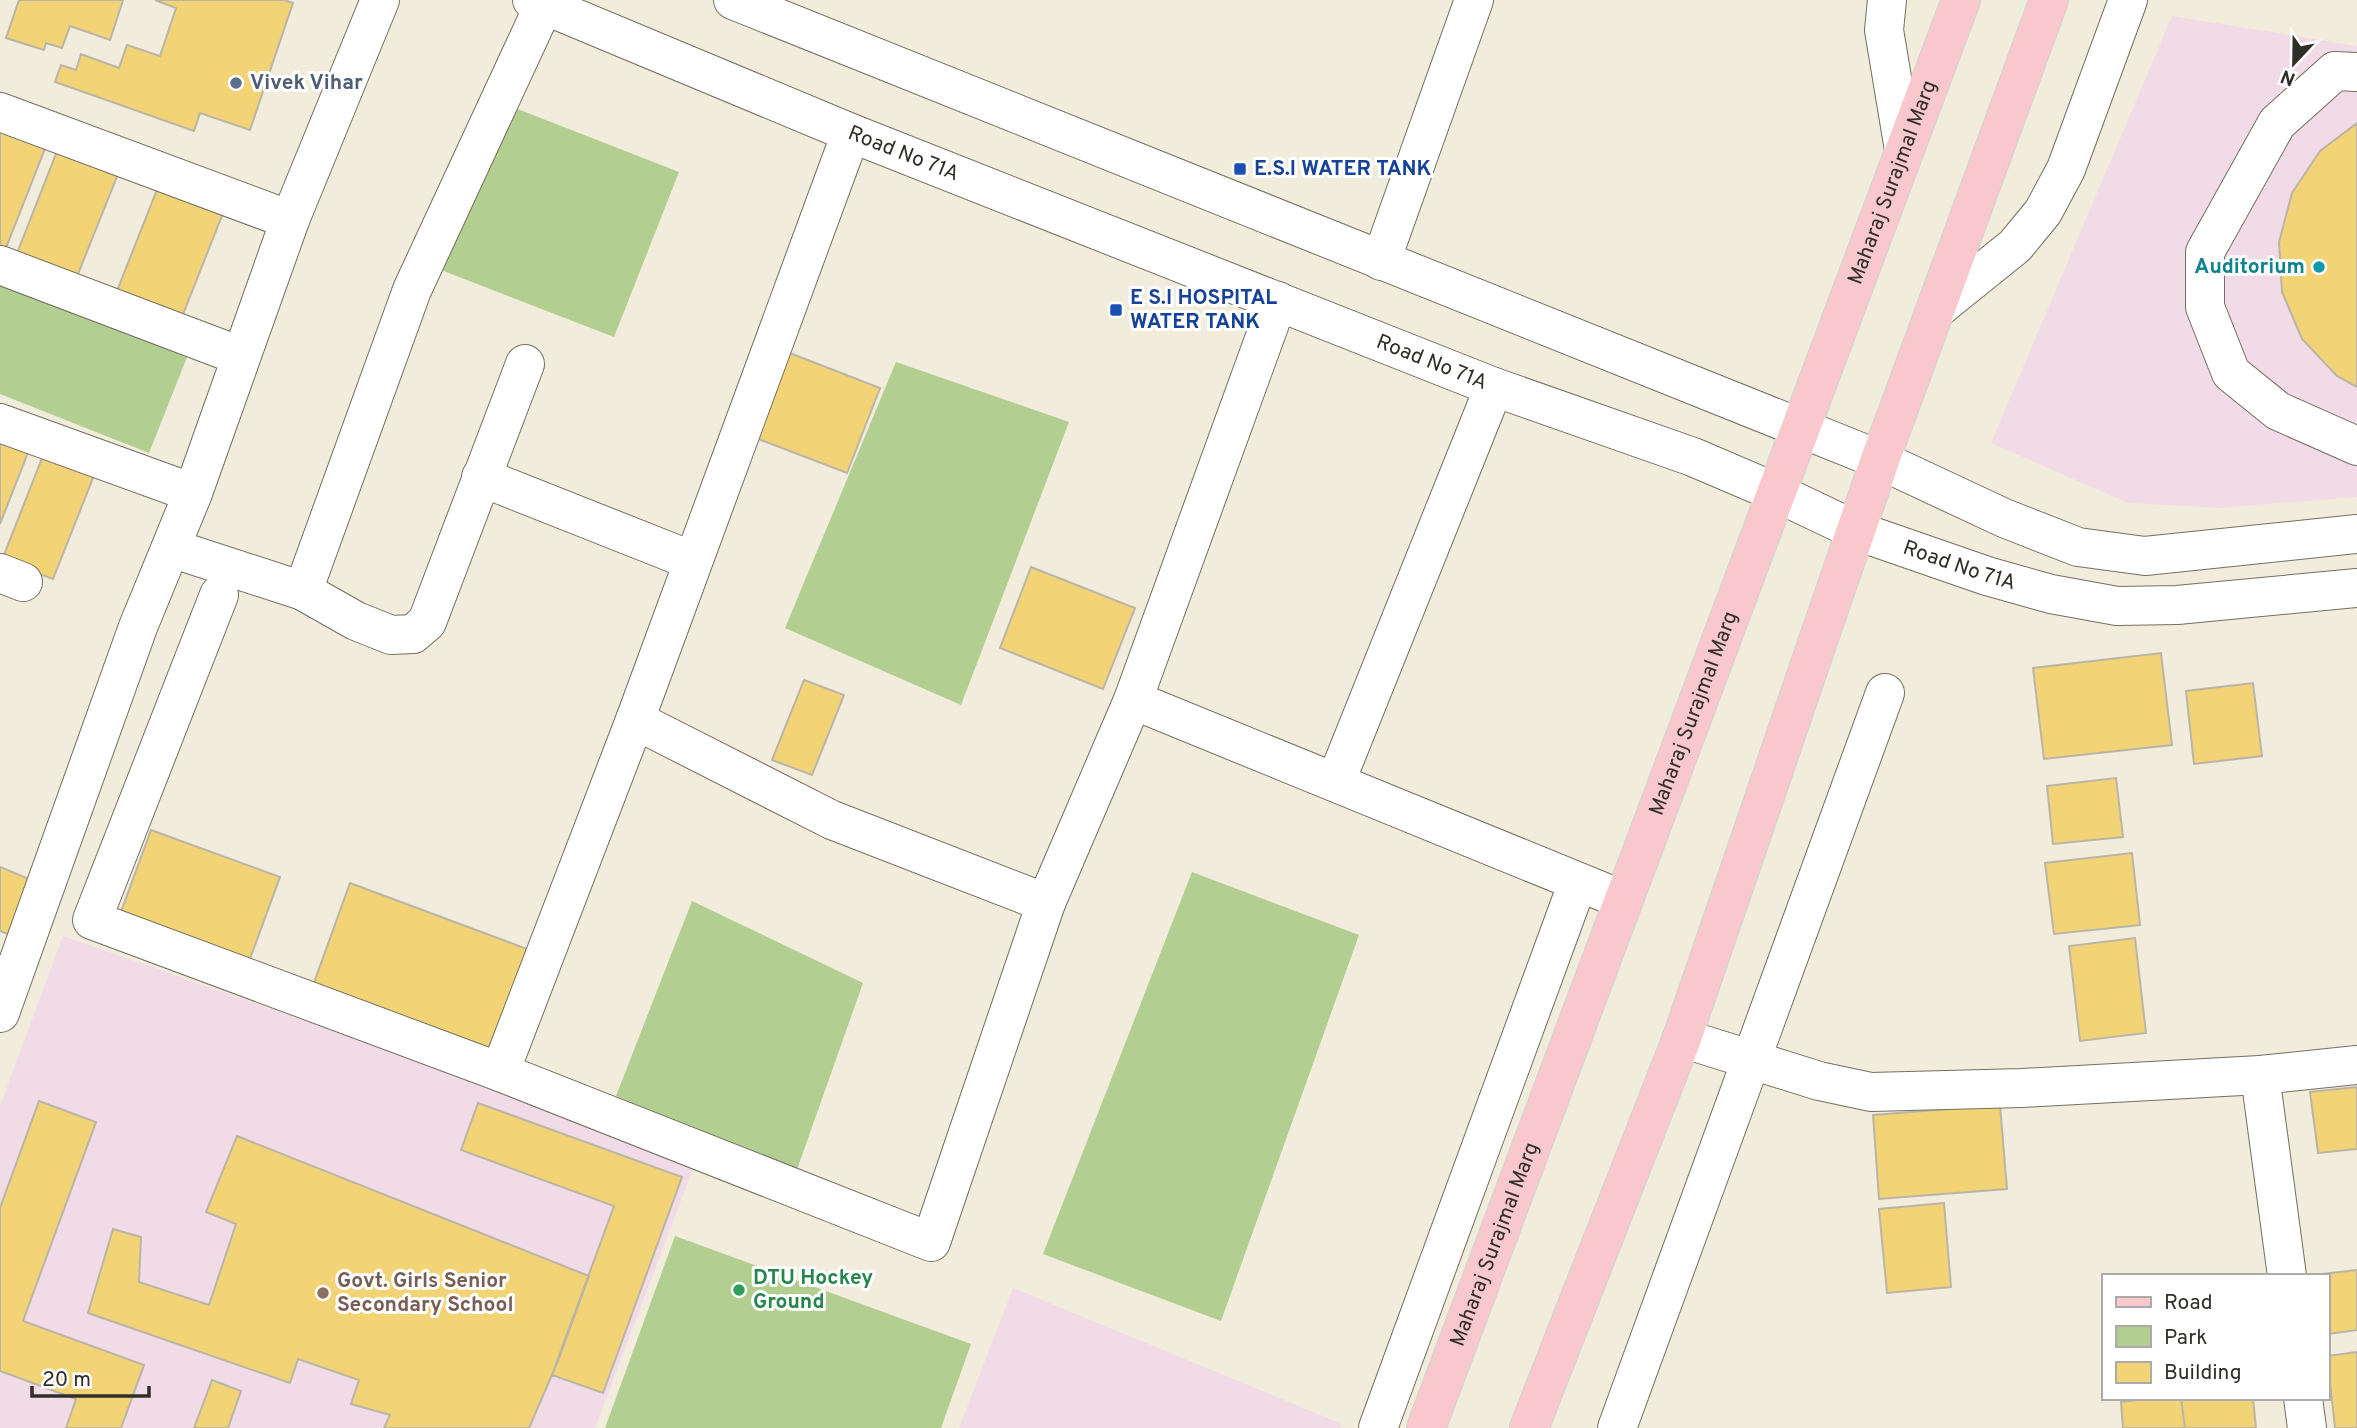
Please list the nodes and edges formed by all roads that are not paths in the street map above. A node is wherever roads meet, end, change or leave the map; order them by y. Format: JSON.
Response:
{"nodes":[{"id":1,"x":380,"y":0,"type":"edge"},
{"id":2,"x":733,"y":0,"type":"edge"},
{"id":3,"x":1474,"y":0,"type":"edge"},
{"id":4,"x":1887,"y":0,"type":"edge"},
{"id":5,"x":1961,"y":0,"type":"edge"},
{"id":6,"x":2049,"y":0,"type":"edge"},
{"id":7,"x":2128,"y":0,"type":"edge"},
{"id":8,"x":538,"y":3,"type":"edge"},
{"id":9,"x":2357,"y":72,"type":"edge"},
{"id":10,"x":0,"y":112,"type":"edge"},
{"id":11,"x":851,"y":132,"type":"junction"},
{"id":12,"x":1904,"y":150,"type":"junction"},
{"id":13,"x":290,"y":220,"type":"junction"},
{"id":14,"x":1381,"y":261,"type":"junction"},
{"id":15,"x":0,"y":265,"type":"edge"},
{"id":16,"x":1278,"y":301,"type":"junction"},
{"id":17,"x":1938,"y":308,"type":"junction"},
{"id":18,"x":240,"y":356,"type":"junction"},
{"id":19,"x":525,"y":363,"type":"dead end"},
{"id":20,"x":1494,"y":387,"type":"junction"},
{"id":21,"x":0,"y":423,"type":"edge"},
{"id":22,"x":1799,"y":429,"type":"junction"},
{"id":23,"x":2357,"y":446,"type":"edge"},
{"id":24,"x":1880,"y":460,"type":"junction"},
{"id":25,"x":481,"y":478,"type":"junction"},
{"id":26,"x":1775,"y":492,"type":"junction"},
{"id":27,"x":193,"y":493,"type":"junction"},
{"id":28,"x":1857,"y":531,"type":"junction"},
{"id":29,"x":2357,"y":534,"type":"edge"},
{"id":30,"x":171,"y":548,"type":"junction"},
{"id":31,"x":693,"y":561,"type":"junction"},
{"id":32,"x":2357,"y":588,"type":"edge"},
{"id":33,"x":303,"y":591,"type":"junction"},
{"id":34,"x":219,"y":595,"type":"dead end"},
{"id":35,"x":1885,"y":693,"type":"dead end"},
{"id":36,"x":1133,"y":700,"type":"junction"},
{"id":37,"x":106,"y":718,"type":"junction"},
{"id":38,"x":635,"y":720,"type":"junction"},
{"id":39,"x":162,"y":740,"type":"junction"},
{"id":40,"x":1336,"y":781,"type":"junction"},
{"id":41,"x":1578,"y":882,"type":"junction"},
{"id":42,"x":1623,"y":900,"type":"junction"},
{"id":43,"x":1046,"y":903,"type":"junction"},
{"id":44,"x":11,"y":949,"type":"edge"},
{"id":45,"x":0,"y":1013,"type":"edge"},
{"id":46,"x":1682,"y":1038,"type":"junction"},
{"id":47,"x":1750,"y":1060,"type":"junction"},
{"id":48,"x":2357,"y":1065,"type":"edge"},
{"id":49,"x":500,"y":1072,"type":"junction"},
{"id":50,"x":2260,"y":1075,"type":"junction"},
{"id":51,"x":2287,"y":1274,"type":"edge"},
{"id":52,"x":2303,"y":1400,"type":"edge"},
{"id":53,"x":1378,"y":1428,"type":"edge"},
{"id":54,"x":1426,"y":1428,"type":"edge"},
{"id":55,"x":1529,"y":1428,"type":"edge"},
{"id":56,"x":1617,"y":1428,"type":"edge"},
{"id":57,"x":2307,"y":1428,"type":"edge"}],
"edges":[{"from":1,"to":13,"type":"street"},
{"from":2,"to":14,"type":"street"},
{"from":3,"to":14,"type":"street"},
{"from":4,"to":12,"type":"street"},
{"from":5,"to":12,"type":"main road","name":"Maharaj Surajmal Marg"},
{"from":6,"to":17,"type":"main road"},
{"from":7,"to":17,"type":"street"},
{"from":8,"to":11,"type":"street","name":"Road No 71A"},
{"from":8,"to":33,"type":"street"},
{"from":9,"to":23,"type":"street"},
{"from":10,"to":13,"type":"street"},
{"from":11,"to":16,"type":"street","name":"Road No 71A"},
{"from":11,"to":31,"type":"street"},
{"from":12,"to":22,"type":"main road","name":"Maharaj Surajmal Marg"},
{"from":13,"to":18,"type":"street"},
{"from":14,"to":22,"type":"street"},
{"from":15,"to":18,"type":"street"},
{"from":16,"to":20,"type":"street","name":"Road No 71A"},
{"from":16,"to":36,"type":"street"},
{"from":17,"to":24,"type":"main road"},
{"from":18,"to":27,"type":"street"},
{"from":19,"to":25,"type":"street"},
{"from":20,"to":26,"type":"street","name":"Road No 71A"},
{"from":20,"to":40,"type":"street"},
{"from":21,"to":27,"type":"street"},
{"from":22,"to":24,"type":"street"},
{"from":22,"to":26,"type":"main road","name":"Maharaj Surajmal Marg"},
{"from":24,"to":28,"type":"main road"},
{"from":24,"to":29,"type":"street"},
{"from":25,"to":31,"type":"street"},
{"from":25,"to":33,"type":"street"},
{"from":26,"to":28,"type":"street","name":"Road No 71A"},
{"from":26,"to":42,"type":"main road","name":"Maharaj Surajmal Marg"},
{"from":27,"to":30,"type":"street"},
{"from":28,"to":32,"type":"street","name":"Road No 71A"},
{"from":28,"to":46,"type":"main road"},
{"from":30,"to":33,"type":"street"},
{"from":30,"to":37,"type":"street"},
{"from":31,"to":38,"type":"street"},
{"from":34,"to":39,"type":"street"},
{"from":35,"to":47,"type":"street"},
{"from":36,"to":40,"type":"street"},
{"from":36,"to":43,"type":"street"},
{"from":37,"to":39,"type":"street"},
{"from":37,"to":44,"type":"street"},
{"from":38,"to":43,"type":"street"},
{"from":38,"to":49,"type":"street"},
{"from":39,"to":49,"type":"street"},
{"from":40,"to":41,"type":"street"},
{"from":41,"to":42,"type":"street"},
{"from":41,"to":53,"type":"street"},
{"from":42,"to":54,"type":"main road","name":"Maharaj Surajmal Marg"},
{"from":43,"to":49,"type":"street"},
{"from":44,"to":45,"type":"street"},
{"from":46,"to":47,"type":"street"},
{"from":46,"to":55,"type":"main road"},
{"from":47,"to":50,"type":"street"},
{"from":47,"to":56,"type":"street"},
{"from":48,"to":50,"type":"street"},
{"from":50,"to":51,"type":"street"},
{"from":52,"to":57,"type":"street"}]}
